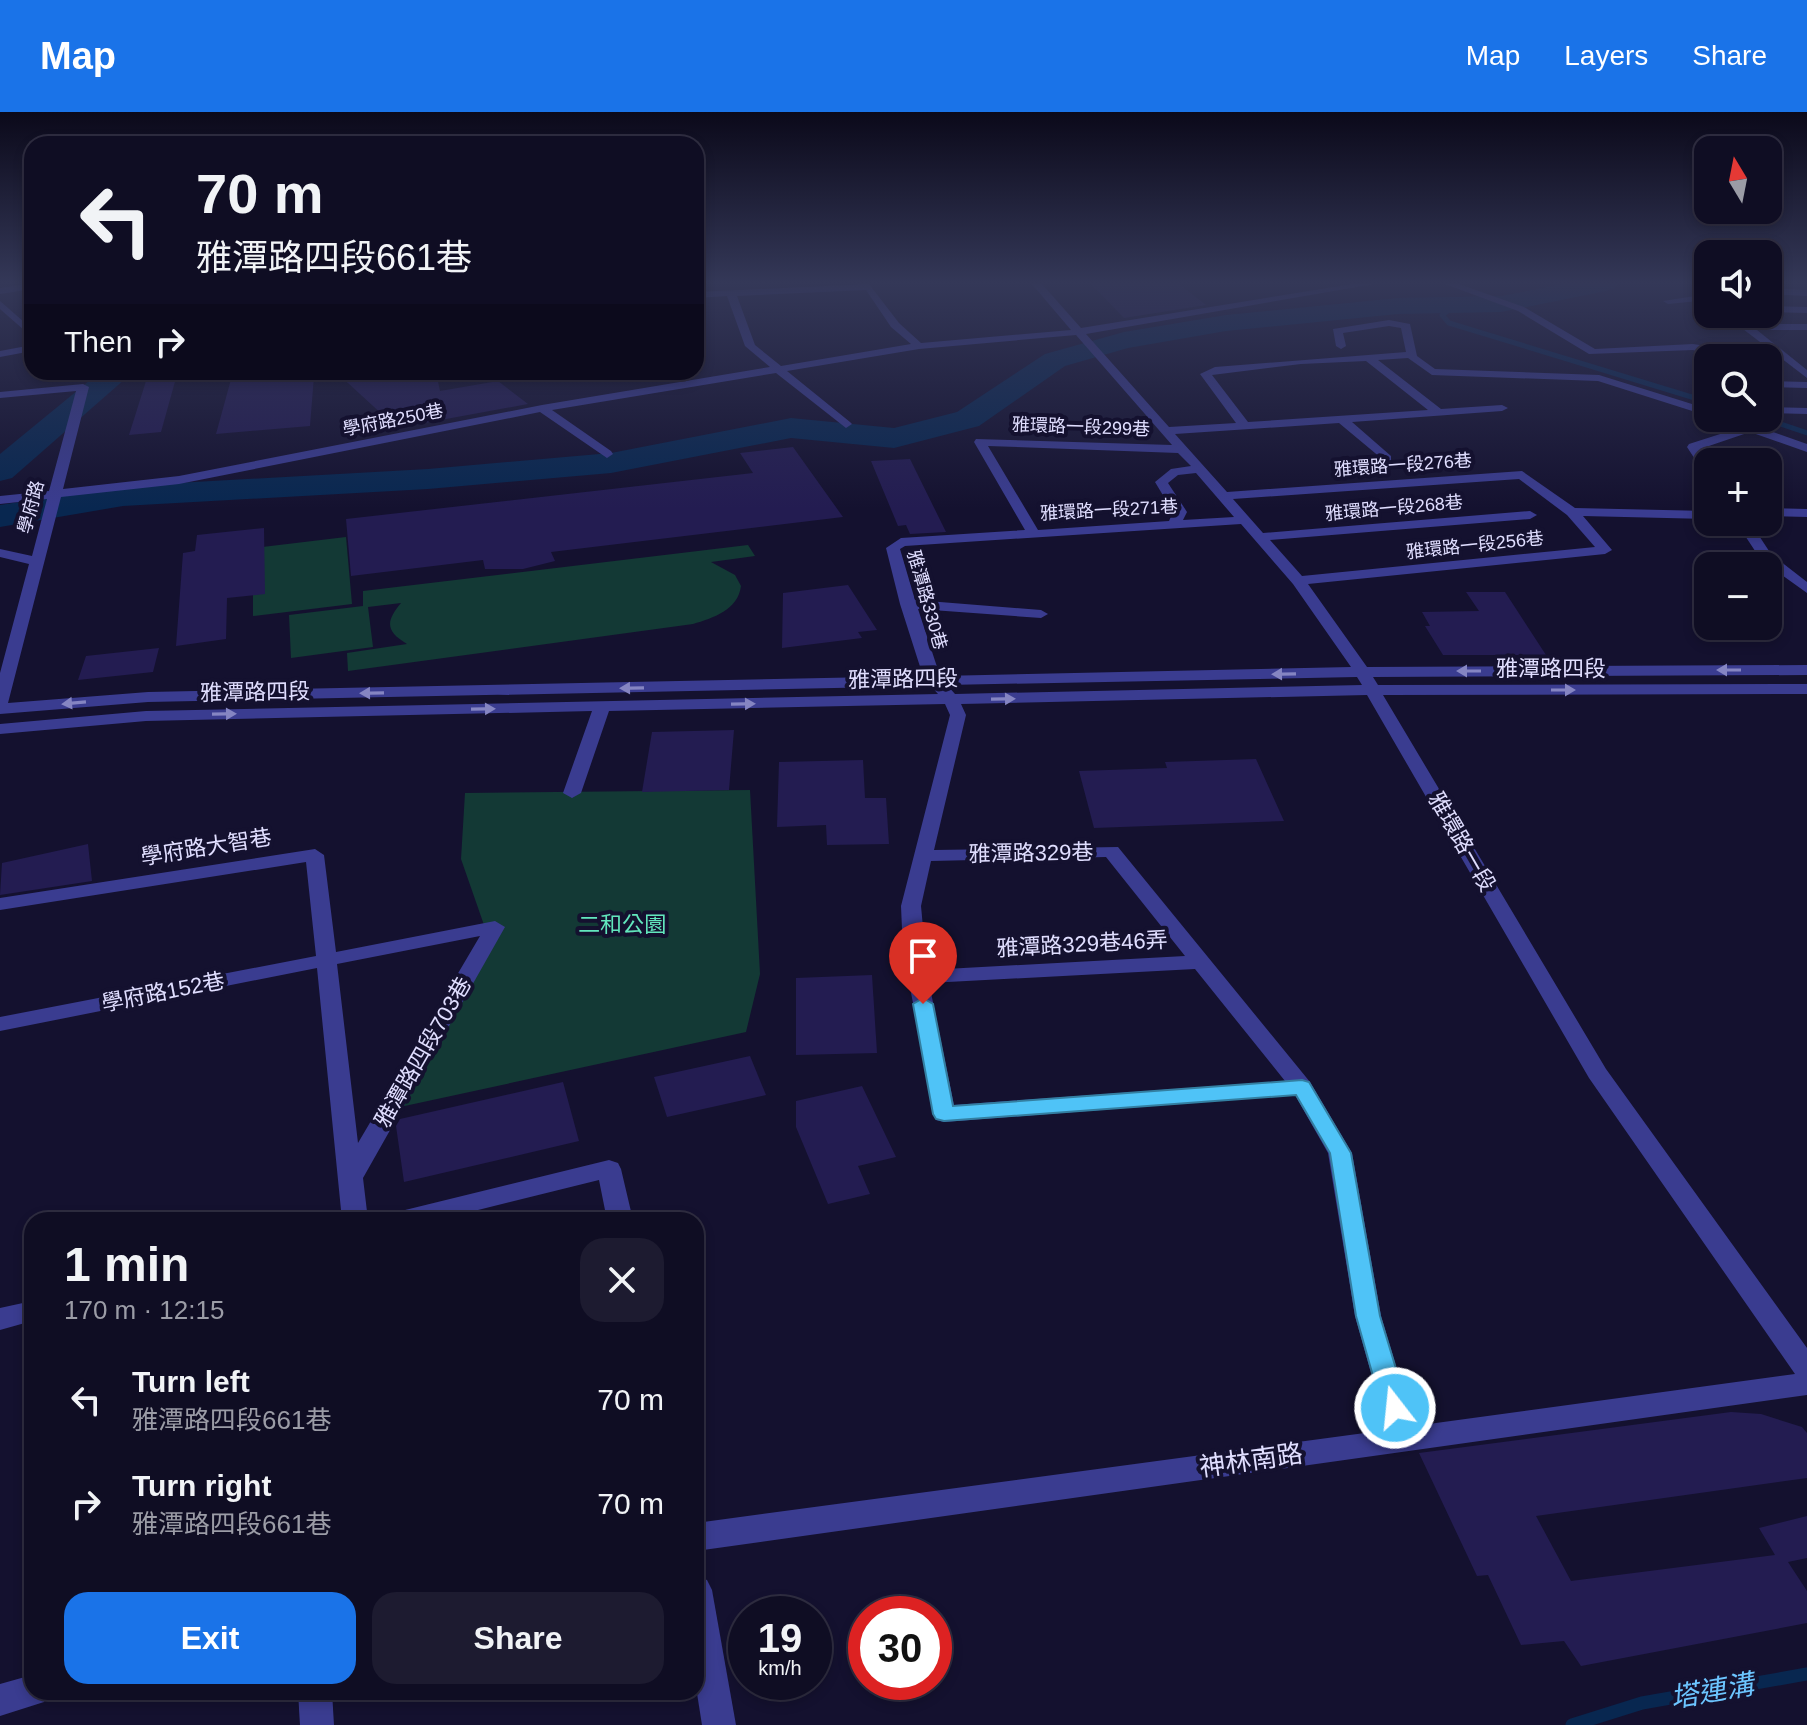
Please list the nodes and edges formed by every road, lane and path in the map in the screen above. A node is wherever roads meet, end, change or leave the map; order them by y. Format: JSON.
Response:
{"nodes":[{"id":1,"x":765,"y":358,"type":"edge"},
{"id":2,"x":844,"y":358,"type":"edge"},
{"id":3,"x":1102,"y":358,"type":"edge"},
{"id":4,"x":1363,"y":358,"type":"edge"},
{"id":5,"x":1369,"y":358,"type":"edge"},
{"id":6,"x":1416,"y":358,"type":"edge"},
{"id":7,"x":1786,"y":358,"type":"edge"},
{"id":8,"x":1782,"y":364,"type":"edge"},
{"id":9,"x":1793,"y":364,"type":"junction"},
{"id":10,"x":1807,"y":365,"type":"edge"},
{"id":11,"x":779,"y":369,"type":"junction"},
{"id":12,"x":1807,"y":375,"type":"edge"},
{"id":13,"x":76,"y":380,"type":"edge"},
{"id":14,"x":1782,"y":384,"type":"edge"},
{"id":15,"x":1807,"y":385,"type":"edge"},
{"id":16,"x":83,"y":387,"type":"junction"},
{"id":17,"x":0,"y":395,"type":"edge"},
{"id":18,"x":542,"y":408,"type":"junction"},
{"id":19,"x":1502,"y":408,"type":"dead end"},
{"id":20,"x":1694,"y":409,"type":"edge"},
{"id":21,"x":1782,"y":410,"type":"edge"},
{"id":22,"x":1807,"y":411,"type":"edge"},
{"id":23,"x":1438,"y":412,"type":"junction"},
{"id":24,"x":1342,"y":419,"type":"junction"},
{"id":25,"x":846,"y":424,"type":"dead end"},
{"id":26,"x":1244,"y":425,"type":"junction"},
{"id":27,"x":1166,"y":431,"type":"junction"},
{"id":28,"x":1738,"y":432,"type":"edge"},
{"id":29,"x":1761,"y":432,"type":"edge"},
{"id":30,"x":980,"y":442,"type":"joint"},
{"id":31,"x":1807,"y":448,"type":"edge"},
{"id":32,"x":1182,"y":449,"type":"junction"},
{"id":33,"x":1694,"y":449,"type":"edge"},
{"id":34,"x":607,"y":454,"type":"dead end"},
{"id":35,"x":1387,"y":459,"type":"dead end"},
{"id":36,"x":1200,"y":469,"type":"junction"},
{"id":37,"x":1224,"y":496,"type":"junction"},
{"id":38,"x":0,"y":500,"type":"edge"},
{"id":39,"x":52,"y":503,"type":"junction"},
{"id":40,"x":1572,"y":512,"type":"junction"},
{"id":41,"x":1782,"y":512,"type":"edge"},
{"id":42,"x":1807,"y":513,"type":"edge"},
{"id":43,"x":1530,"y":515,"type":"dead end"},
{"id":44,"x":1694,"y":515,"type":"edge"},
{"id":45,"x":1245,"y":520,"type":"junction"},
{"id":46,"x":1174,"y":525,"type":"junction"},
{"id":47,"x":1034,"y":534,"type":"junction"},
{"id":48,"x":1752,"y":536,"type":"edge"},
{"id":49,"x":1259,"y":537,"type":"junction"},
{"id":50,"x":0,"y":553,"type":"edge"},
{"id":51,"x":37,"y":562,"type":"junction"},
{"id":52,"x":1298,"y":581,"type":"junction"},
{"id":53,"x":1807,"y":589,"type":"edge"},
{"id":54,"x":907,"y":604,"type":"junction"},
{"id":55,"x":1041,"y":614,"type":"dead end"},
{"id":56,"x":1807,"y":670,"type":"edge"},
{"id":57,"x":1368,"y":681,"type":"junction"},
{"id":58,"x":1807,"y":689,"type":"edge"},
{"id":59,"x":944,"y":691,"type":"junction"},
{"id":60,"x":0,"y":703,"type":"edge"},
{"id":61,"x":602,"y":707,"type":"junction"},
{"id":62,"x":0,"y":709,"type":"edge"},
{"id":63,"x":0,"y":729,"type":"edge"},
{"id":64,"x":572,"y":793,"type":"dead end"},
{"id":65,"x":924,"y":856,"type":"junction"},
{"id":66,"x":0,"y":904,"type":"edge"},
{"id":67,"x":326,"y":961,"type":"junction"},
{"id":68,"x":1200,"y":962,"type":"junction"},
{"id":69,"x":918,"y":977,"type":"junction"},
{"id":70,"x":0,"y":1024,"type":"edge"},
{"id":71,"x":1302,"y":1087,"type":"junction"},
{"id":72,"x":351,"y":1177,"type":"junction"},
{"id":73,"x":354,"y":1212,"type":"edge"},
{"id":74,"x":434,"y":1212,"type":"edge"},
{"id":75,"x":618,"y":1212,"type":"edge"},
{"id":76,"x":24,"y":1313,"type":"edge"},
{"id":77,"x":0,"y":1319,"type":"edge"},
{"id":78,"x":1807,"y":1369,"type":"edge"},
{"id":79,"x":1807,"y":1384,"type":"edge"},
{"id":80,"x":1404,"y":1439,"type":"junction"},
{"id":81,"x":704,"y":1536,"type":"edge"},
{"id":82,"x":704,"y":1637,"type":"edge"},
{"id":83,"x":24,"y":1693,"type":"edge"},
{"id":84,"x":0,"y":1700,"type":"edge"},
{"id":85,"x":315,"y":1700,"type":"edge"},
{"id":86,"x":317,"y":1725,"type":"edge"},
{"id":87,"x":719,"y":1725,"type":"edge"}],
"edges":[{"from":1,"to":11,"type":"street"},
{"from":2,"to":11,"type":"street","name":"學府路250巷"},
{"from":3,"to":27,"type":"street","name":"雅環路一段"},
{"from":4,"to":26,"type":"street"},
{"from":5,"to":23,"type":"street"},
{"from":6,"to":20,"type":"street"},
{"from":7,"to":9,"type":"street"},
{"from":8,"to":9,"type":"street"},
{"from":9,"to":10,"type":"street"},
{"from":9,"to":12,"type":"street"},
{"from":11,"to":18,"type":"street","name":"學府路250巷"},
{"from":11,"to":25,"type":"street"},
{"from":13,"to":16,"type":"street"},
{"from":14,"to":15,"type":"street"},
{"from":16,"to":17,"type":"street"},
{"from":16,"to":39,"type":"street","name":"學府路"},
{"from":18,"to":34,"type":"street"},
{"from":18,"to":39,"type":"street","name":"學府路250巷"},
{"from":19,"to":23,"type":"street"},
{"from":21,"to":22,"type":"street"},
{"from":23,"to":24,"type":"street"},
{"from":24,"to":26,"type":"street"},
{"from":24,"to":35,"type":"street"},
{"from":26,"to":27,"type":"street"},
{"from":27,"to":32,"type":"street","name":"雅環路一段"},
{"from":28,"to":33,"type":"street"},
{"from":29,"to":31,"type":"street"},
{"from":30,"to":32,"type":"street","name":"雅環路一段299巷"},
{"from":30,"to":47,"type":"street","name":"雅環路一段271巷"},
{"from":32,"to":36,"type":"street","name":"雅環路一段"},
{"from":36,"to":37,"type":"street","name":"雅環路一段"},
{"from":36,"to":46,"type":"street"},
{"from":37,"to":40,"type":"street","name":"雅環路一段276巷"},
{"from":37,"to":45,"type":"street","name":"雅環路一段"},
{"from":38,"to":39,"type":"street","name":"學府路250巷"},
{"from":39,"to":51,"type":"street","name":"學府路"},
{"from":40,"to":44,"type":"street"},
{"from":40,"to":52,"type":"street","name":"雅環路一段256巷"},
{"from":41,"to":42,"type":"street"},
{"from":43,"to":49,"type":"street","name":"雅環路一段268巷"},
{"from":45,"to":46,"type":"street","name":"雅環路一段271巷"},
{"from":45,"to":49,"type":"street","name":"雅環路一段"},
{"from":46,"to":47,"type":"street","name":"雅環路一段271巷"},
{"from":47,"to":54,"type":"street","name":"雅潭路330巷"},
{"from":48,"to":53,"type":"street"},
{"from":49,"to":52,"type":"street","name":"雅環路一段"},
{"from":50,"to":51,"type":"street"},
{"from":51,"to":60,"type":"street","name":"學府路"},
{"from":52,"to":57,"type":"street","name":"雅環路一段"},
{"from":54,"to":55,"type":"street"},
{"from":54,"to":59,"type":"street","name":"雅潭路330巷"},
{"from":56,"to":57,"type":"street","name":"雅潭路四段","one_way":true},
{"from":57,"to":58,"type":"street","name":"雅潭路四段","one_way":true},
{"from":57,"to":59,"type":"street","name":"雅潭路四段"},
{"from":57,"to":78,"type":"street","name":"雅環路一段"},
{"from":61,"to":59,"type":"street","name":"雅潭路四段","one_way":true},
{"from":59,"to":62,"type":"street","name":"雅潭路四段","one_way":true},
{"from":59,"to":65,"type":"street"},
{"from":63,"to":61,"type":"street","name":"雅潭路四段","one_way":true},
{"from":61,"to":64,"type":"street"},
{"from":65,"to":68,"type":"street","name":"雅潭路329巷"},
{"from":65,"to":69,"type":"street"},
{"from":66,"to":67,"type":"street","name":"學府路大智巷"},
{"from":67,"to":70,"type":"street","name":"學府路152巷"},
{"from":67,"to":72,"type":"street","name":"學府路大智巷"},
{"from":67,"to":72,"type":"street","name":"雅潭路四段703巷"},
{"from":68,"to":69,"type":"street","name":"雅潭路329巷46弄"},
{"from":68,"to":71,"type":"street"},
{"from":69,"to":71,"type":"street"},
{"from":71,"to":80,"type":"street"},
{"from":72,"to":73,"type":"street","name":"學府路大智巷"},
{"from":74,"to":75,"type":"street"},
{"from":76,"to":77,"type":"street"},
{"from":79,"to":80,"type":"street","name":"神林南路"},
{"from":80,"to":81,"type":"street","name":"神林南路"},
{"from":82,"to":87,"type":"street"},
{"from":83,"to":84,"type":"street"},
{"from":85,"to":86,"type":"street"}]}
